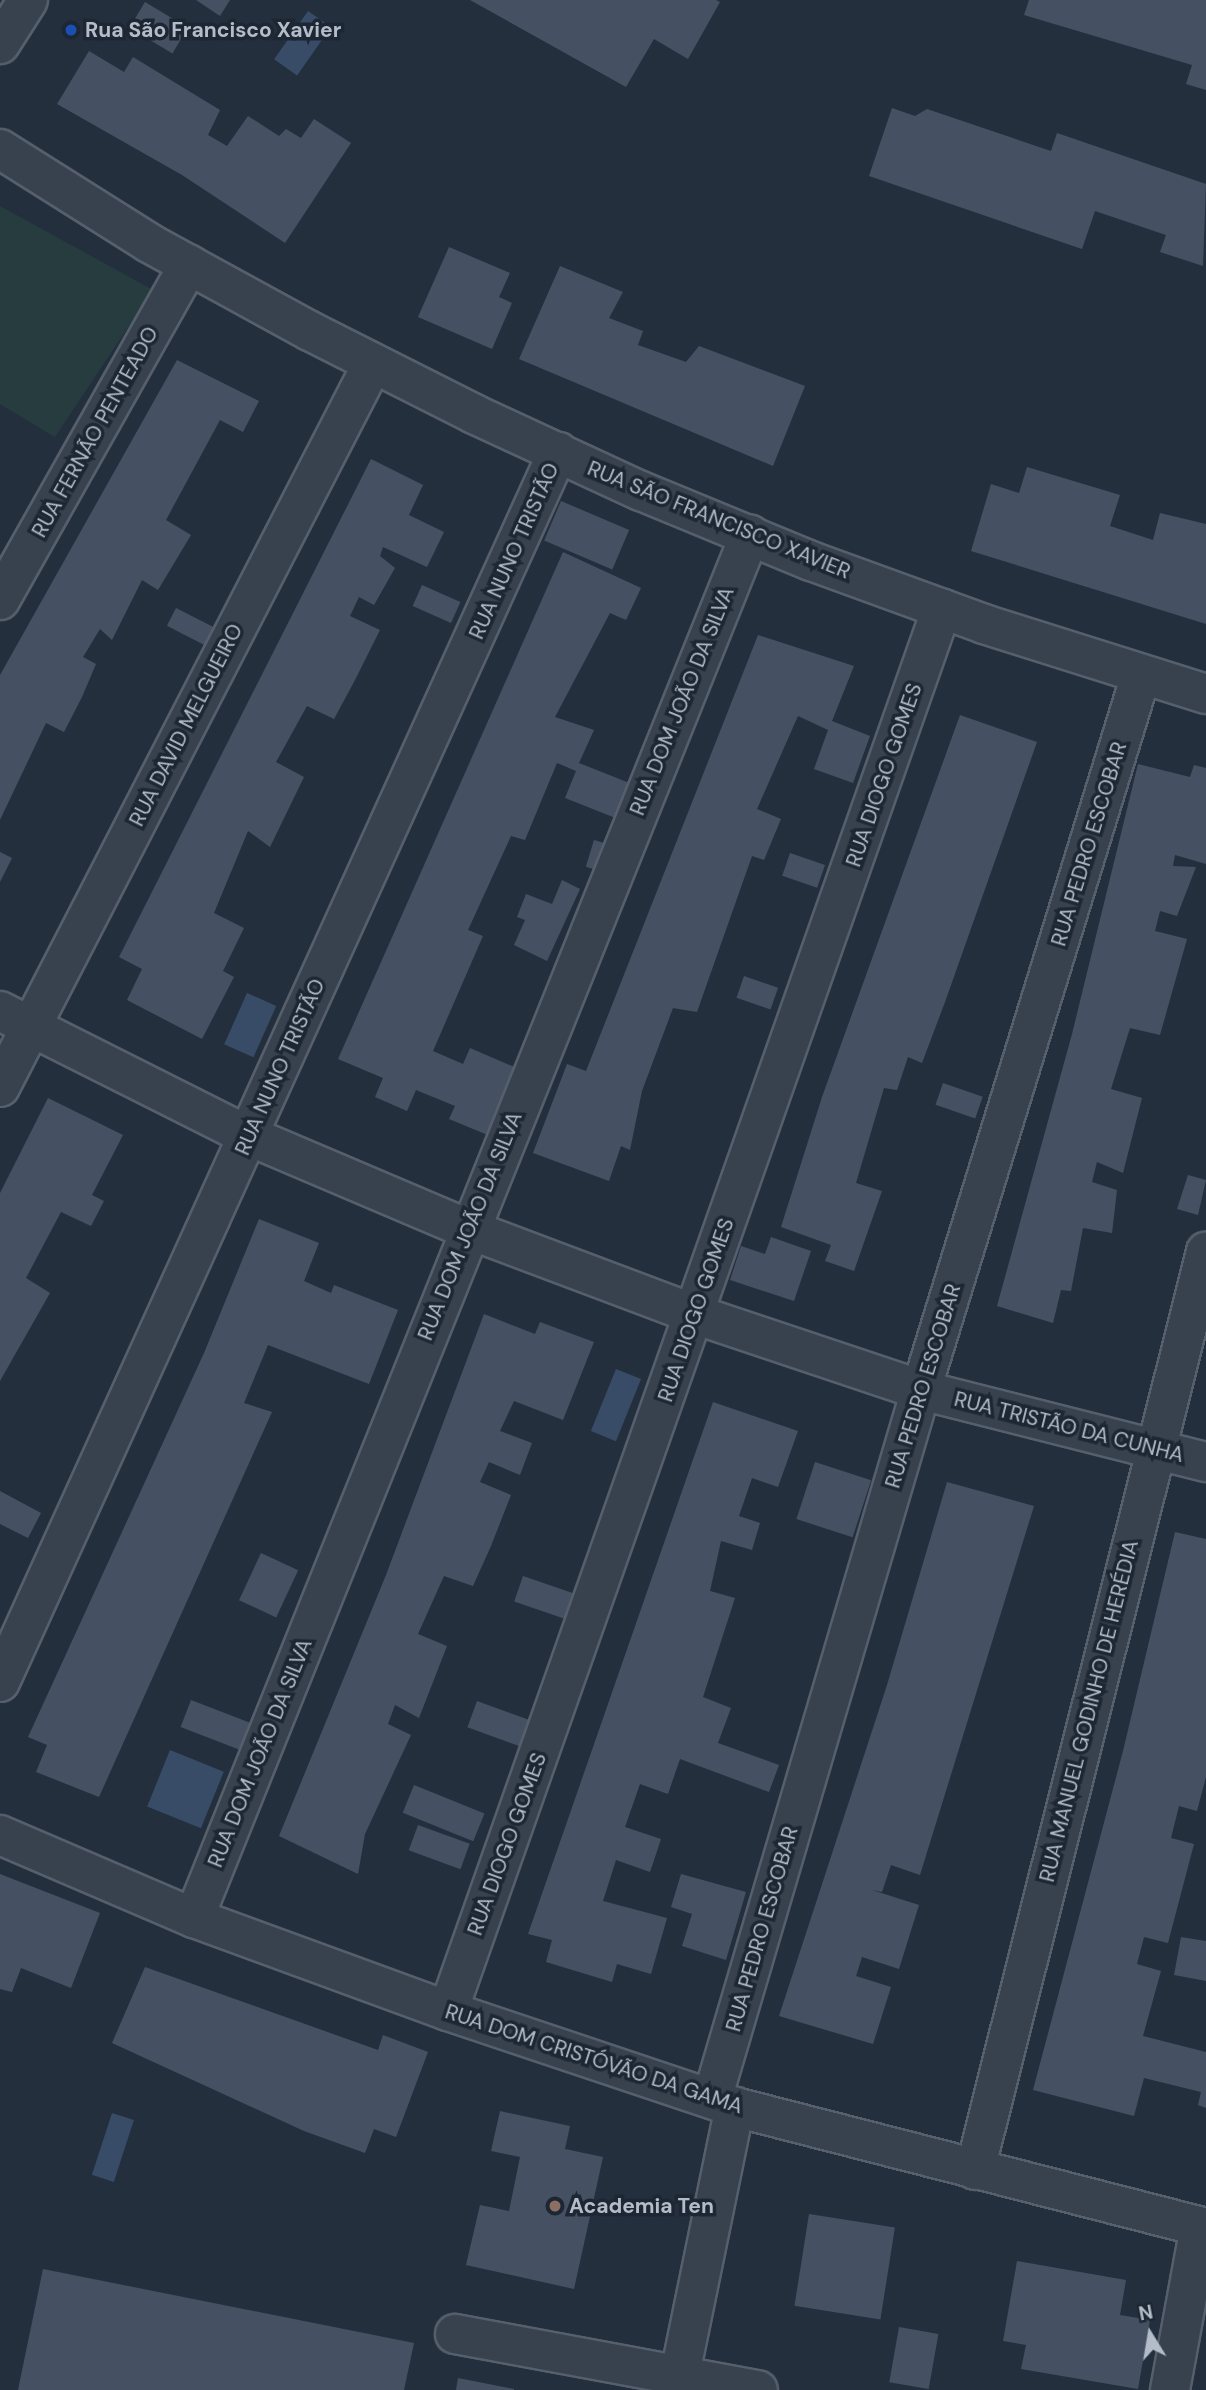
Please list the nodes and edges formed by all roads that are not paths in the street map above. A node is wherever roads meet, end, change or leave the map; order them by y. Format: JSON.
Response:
{"nodes":[{"id":1,"x":29,"y":0,"type":"edge"},
{"id":2,"x":0,"y":44,"type":"edge"},
{"id":3,"x":0,"y":149,"type":"edge"},
{"id":4,"x":189,"y":265,"type":"junction"},
{"id":5,"x":373,"y":363,"type":"junction"},
{"id":6,"x":558,"y":453,"type":"junction"},
{"id":7,"x":750,"y":535,"type":"junction"},
{"id":8,"x":0,"y":600,"type":"edge"},
{"id":9,"x":942,"y":608,"type":"junction"},
{"id":10,"x":1141,"y":675,"type":"junction"},
{"id":11,"x":1206,"y":694,"type":"edge"},
{"id":12,"x":15,"y":1019,"type":"edge"},
{"id":13,"x":0,"y":1087,"type":"edge"},
{"id":14,"x":249,"y":1136,"type":"junction"},
{"id":15,"x":468,"y":1229,"type":"junction"},
{"id":16,"x":1206,"y":1252,"type":"edge"},
{"id":17,"x":694,"y":1314,"type":"junction"},
{"id":18,"x":921,"y":1390,"type":"junction"},
{"id":19,"x":1154,"y":1449,"type":"junction"},
{"id":20,"x":1206,"y":1462,"type":"edge"},
{"id":21,"x":0,"y":1682,"type":"edge"},
{"id":22,"x":0,"y":1835,"type":"edge"},
{"id":23,"x":194,"y":1918,"type":"junction"},
{"id":24,"x":447,"y":2011,"type":"junction"},
{"id":25,"x":724,"y":2103,"type":"junction"},
{"id":26,"x":975,"y":2170,"type":"junction"},
{"id":27,"x":1203,"y":2228,"type":"edge"},
{"id":28,"x":455,"y":2334,"type":"dead end"},
{"id":29,"x":680,"y":2374,"type":"junction"},
{"id":30,"x":758,"y":2390,"type":"edge"},
{"id":31,"x":1170,"y":2390,"type":"edge"}],
"edges":[{"from":1,"to":2,"type":"street"},
{"from":3,"to":4,"type":"street","name":"RUA SÃO FRANCISCO XAVIER"},
{"from":4,"to":5,"type":"street","name":"RUA SÃO FRANCISCO XAVIER"},
{"from":4,"to":8,"type":"street","name":"RUA FERNÃO PENTEADO"},
{"from":5,"to":6,"type":"street","name":"RUA SÃO FRANCISCO XAVIER"},
{"from":5,"to":12,"type":"street","name":"RUA DAVID MELGUEIRO"},
{"from":6,"to":7,"type":"street","name":"RUA SÃO FRANCISCO XAVIER"},
{"from":6,"to":14,"type":"street","name":"RUA NUNO TRISTÃO"},
{"from":7,"to":9,"type":"street","name":"RUA SÃO FRANCISCO XAVIER"},
{"from":7,"to":15,"type":"street","name":"RUA DOM JOÃO DA SILVA"},
{"from":9,"to":10,"type":"street","name":"RUA SÃO FRANCISCO XAVIER"},
{"from":9,"to":17,"type":"street","name":"RUA DIOGO GOMES"},
{"from":10,"to":11,"type":"street","name":"RUA SÃO FRANCISCO XAVIER"},
{"from":10,"to":18,"type":"street","name":"RUA PEDRO ESCOBAR"},
{"from":12,"to":13,"type":"street","name":"RUA DAVID MELGUEIRO"},
{"from":12,"to":14,"type":"street","name":"RUA TRISTÃO DA CUNHA"},
{"from":14,"to":15,"type":"street","name":"RUA TRISTÃO DA CUNHA"},
{"from":14,"to":21,"type":"street","name":"RUA NUNO TRISTÃO"},
{"from":15,"to":17,"type":"street","name":"RUA TRISTÃO DA CUNHA"},
{"from":15,"to":23,"type":"street","name":"RUA DOM JOÃO DA SILVA"},
{"from":16,"to":19,"type":"street","name":"RUA MANUEL GODINHO DE HERÉDIA"},
{"from":17,"to":18,"type":"street","name":"RUA TRISTÃO DA CUNHA"},
{"from":17,"to":24,"type":"street","name":"RUA DIOGO GOMES"},
{"from":18,"to":19,"type":"street","name":"RUA TRISTÃO DA CUNHA"},
{"from":18,"to":25,"type":"street","name":"RUA PEDRO ESCOBAR"},
{"from":19,"to":20,"type":"street","name":"RUA TRISTÃO DA CUNHA"},
{"from":19,"to":26,"type":"street","name":"RUA MANUEL GODINHO DE HERÉDIA"},
{"from":22,"to":23,"type":"street","name":"RUA DOM CRISTÓVÃO DA GAMA"},
{"from":23,"to":24,"type":"street","name":"RUA DOM CRISTÓVÃO DA GAMA"},
{"from":24,"to":25,"type":"street","name":"RUA DOM CRISTÓVÃO DA GAMA"},
{"from":25,"to":26,"type":"street","name":"RUA DOM CRISTÓVÃO DA GAMA"},
{"from":25,"to":29,"type":"street","name":"RUA PEDRO ESCOBAR"},
{"from":26,"to":27,"type":"street","name":"RUA DOM CRISTÓVÃO DA GAMA"},
{"from":27,"to":31,"type":"street"},
{"from":28,"to":29,"type":"street"},
{"from":29,"to":30,"type":"street"}]}
